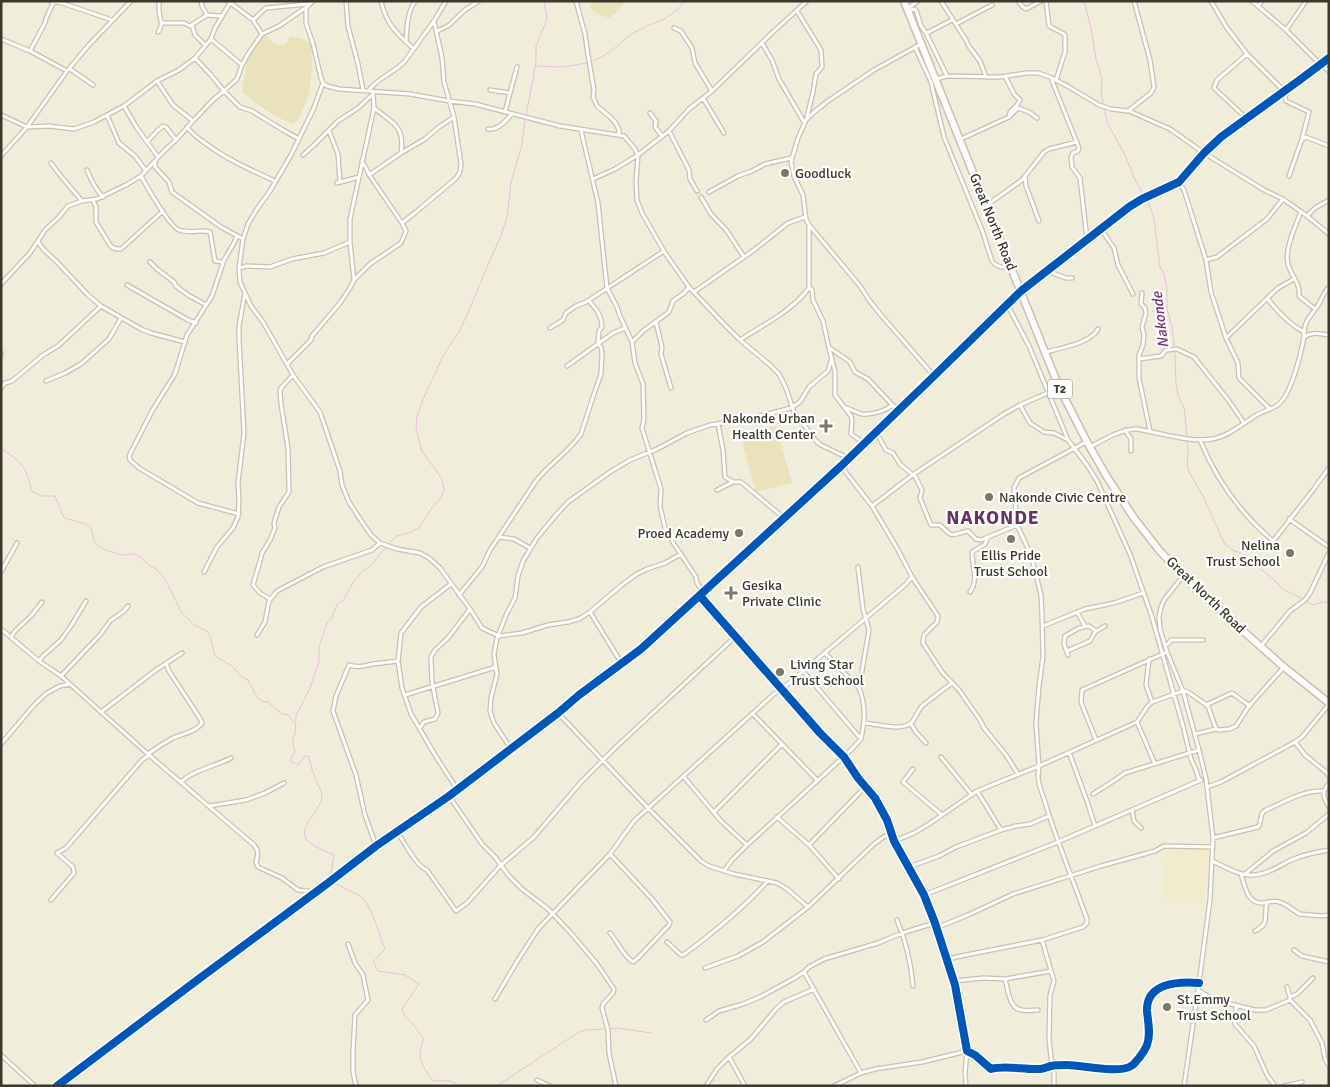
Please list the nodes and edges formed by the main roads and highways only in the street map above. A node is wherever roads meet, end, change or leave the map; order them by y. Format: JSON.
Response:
{"nodes":[{"id":1,"x":904,"y":1,"type":"edge"},
{"id":2,"x":1329,"y":703,"type":"edge"}],
"edges":[{"from":1,"to":2,"type":"highway","name":"Great North Road","number":"T2"}]}
